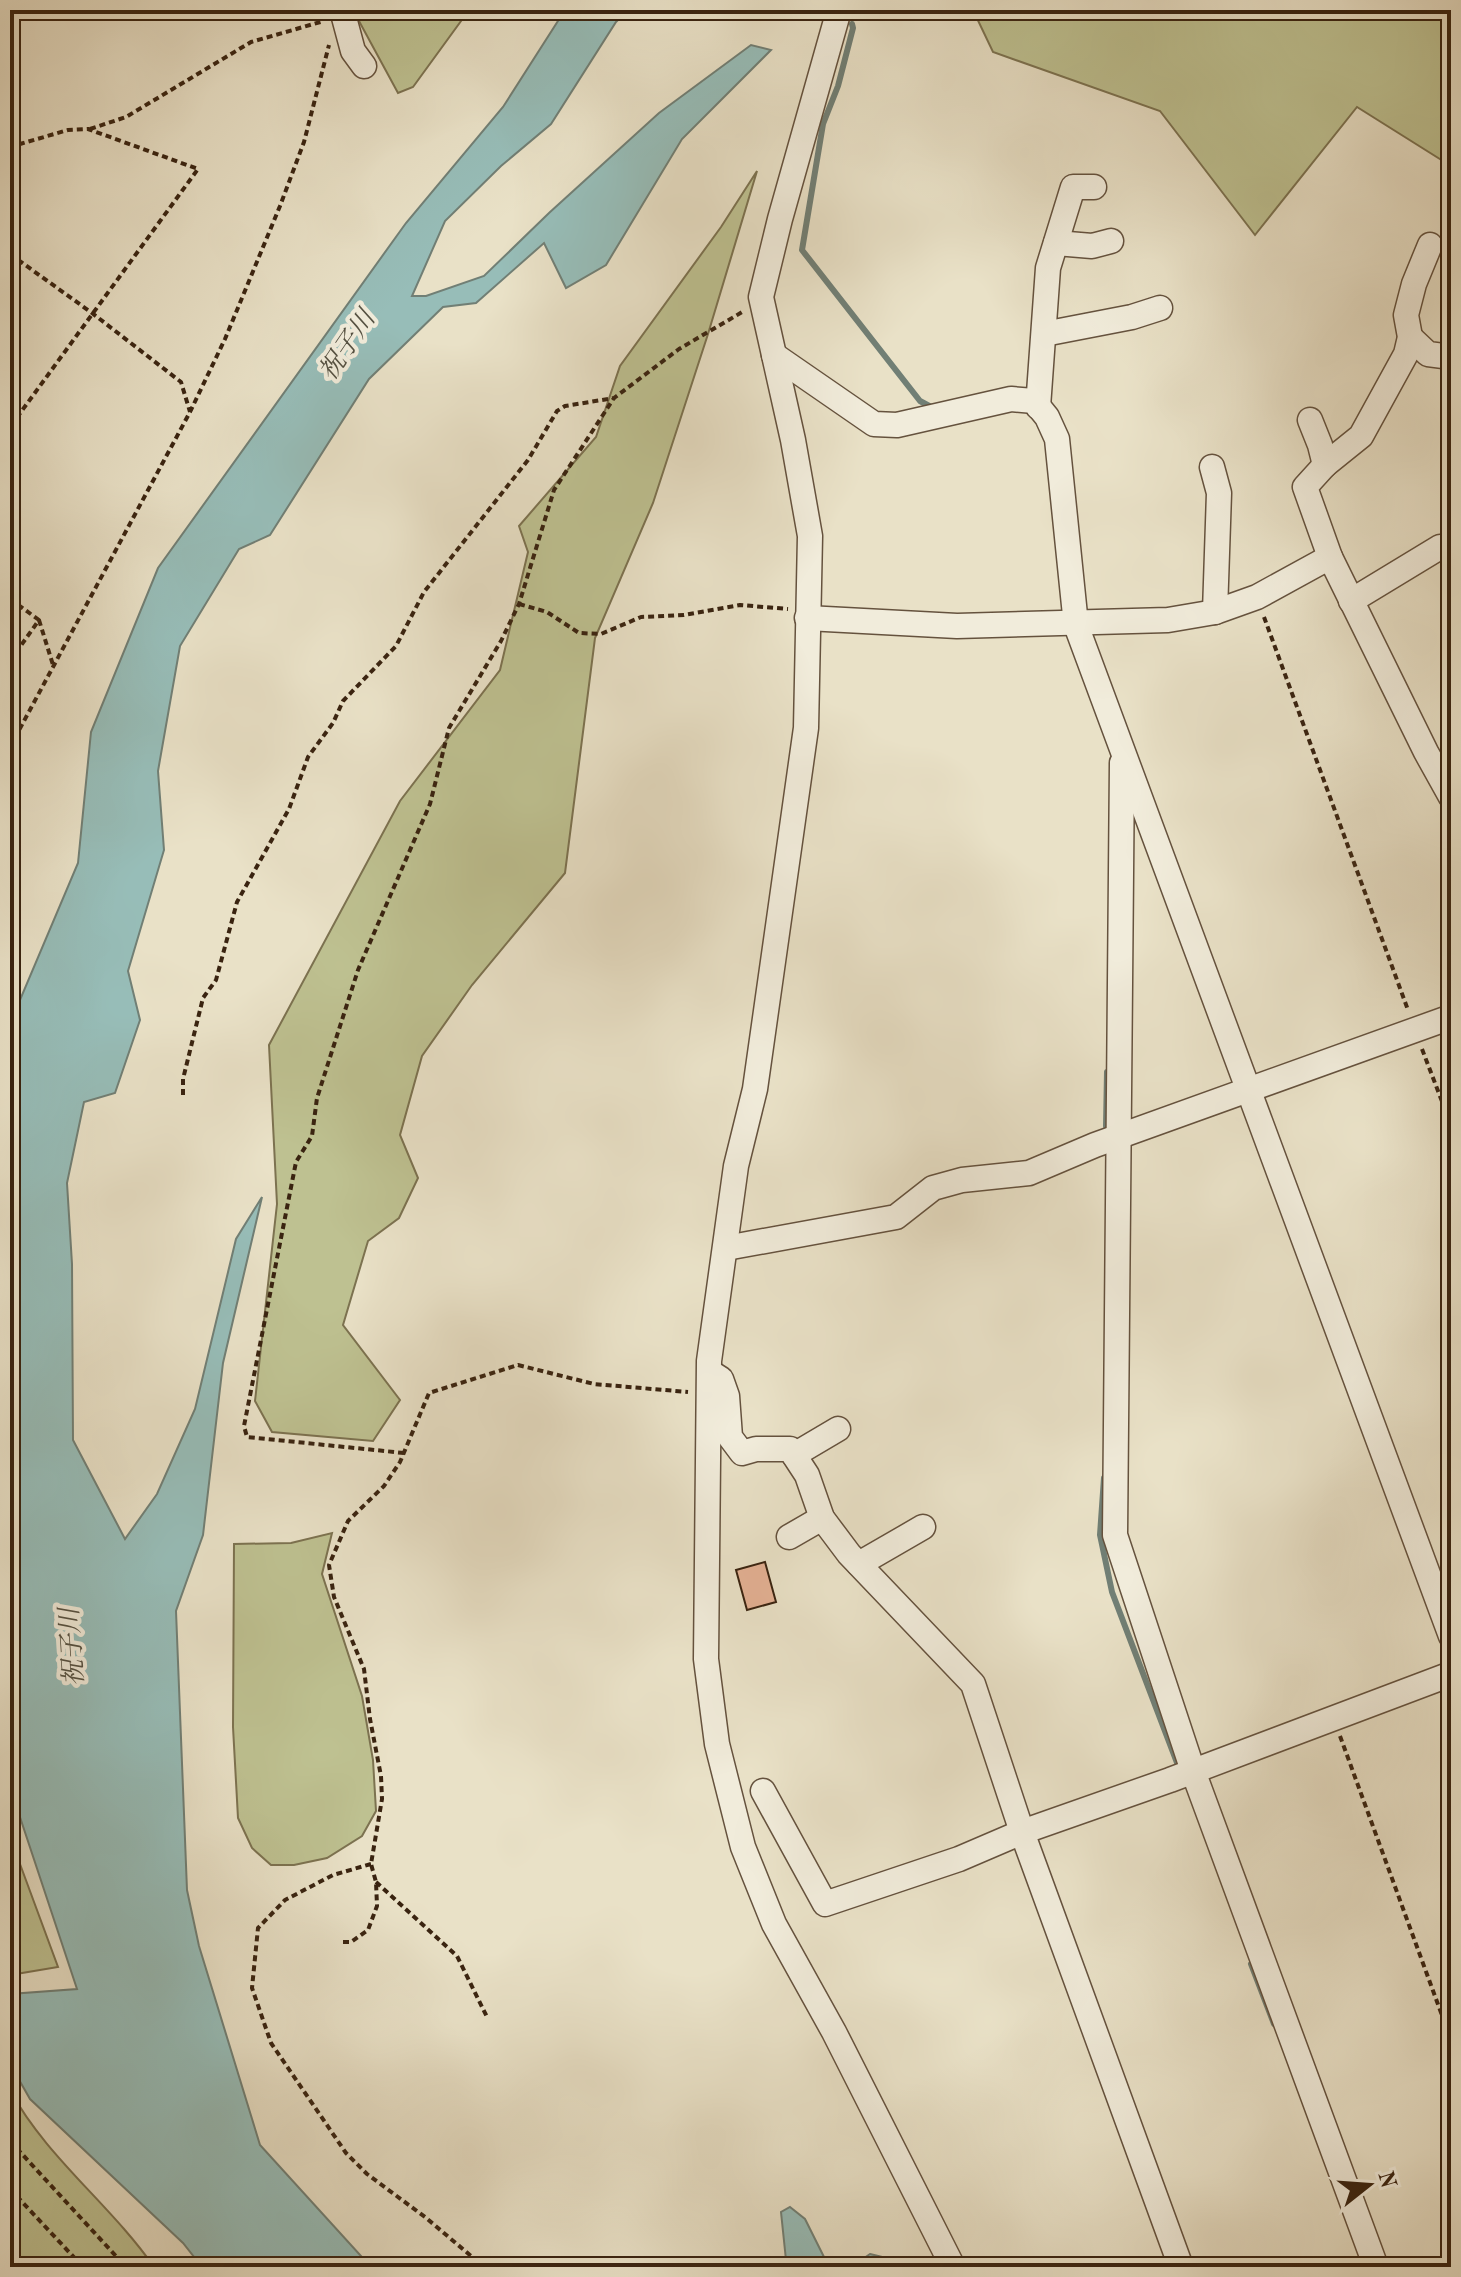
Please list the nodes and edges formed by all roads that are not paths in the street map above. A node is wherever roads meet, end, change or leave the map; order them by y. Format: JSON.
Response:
{"nodes":[{"id":1,"x":839,"y":10,"type":"edge"},
{"id":2,"x":337,"y":19,"type":"edge"},
{"id":3,"x":364,"y":66,"type":"dead end"},
{"id":4,"x":1094,"y":187,"type":"dead end"},
{"id":5,"x":1111,"y":241,"type":"dead end"},
{"id":6,"x":1056,"y":243,"type":"junction"},
{"id":7,"x":1430,"y":245,"type":"dead end"},
{"id":8,"x":1160,"y":308,"type":"dead end"},
{"id":9,"x":1044,"y":334,"type":"junction"},
{"id":10,"x":1410,"y":337,"type":"junction"},
{"id":11,"x":774,"y":355,"type":"junction"},
{"id":12,"x":1451,"y":357,"type":"edge"},
{"id":13,"x":1038,"y":407,"type":"junction"},
{"id":14,"x":1310,"y":420,"type":"dead end"},
{"id":15,"x":1325,"y":465,"type":"junction"},
{"id":16,"x":1212,"y":467,"type":"dead end"},
{"id":17,"x":1440,"y":547,"type":"dead end"},
{"id":18,"x":1330,"y":557,"type":"junction"},
{"id":19,"x":1351,"y":601,"type":"junction"},
{"id":20,"x":1215,"y":612,"type":"junction"},
{"id":21,"x":808,"y":614,"type":"junction"},
{"id":22,"x":1076,"y":625,"type":"junction"},
{"id":23,"x":1122,"y":752,"type":"junction"},
{"id":24,"x":1451,"y":797,"type":"edge"},
{"id":25,"x":1451,"y":1017,"type":"edge"},
{"id":26,"x":1248,"y":1089,"type":"junction"},
{"id":27,"x":1118,"y":1138,"type":"junction"},
{"id":28,"x":726,"y":1248,"type":"junction"},
{"id":29,"x":710,"y":1383,"type":"junction"},
{"id":30,"x":838,"y":1429,"type":"dead end"},
{"id":31,"x":794,"y":1455,"type":"junction"},
{"id":32,"x":822,"y":1518,"type":"junction"},
{"id":33,"x":923,"y":1527,"type":"dead end"},
{"id":34,"x":789,"y":1537,"type":"dead end"},
{"id":35,"x":859,"y":1564,"type":"junction"},
{"id":36,"x":1451,"y":1636,"type":"edge"},
{"id":37,"x":1451,"y":1674,"type":"edge"},
{"id":38,"x":1193,"y":1771,"type":"junction"},
{"id":39,"x":763,"y":1791,"type":"dead end"},
{"id":40,"x":1022,"y":1832,"type":"junction"},
{"id":41,"x":953,"y":2267,"type":"edge"},
{"id":42,"x":1181,"y":2267,"type":"edge"},
{"id":43,"x":1376,"y":2267,"type":"edge"}],
"edges":[{"from":1,"to":11,"type":"street"},
{"from":2,"to":3,"type":"street"},
{"from":4,"to":6,"type":"street"},
{"from":5,"to":6,"type":"street"},
{"from":6,"to":9,"type":"street"},
{"from":7,"to":10,"type":"street"},
{"from":8,"to":9,"type":"street"},
{"from":9,"to":13,"type":"street"},
{"from":10,"to":12,"type":"street"},
{"from":10,"to":15,"type":"street"},
{"from":11,"to":13,"type":"street"},
{"from":11,"to":21,"type":"street"},
{"from":13,"to":22,"type":"street"},
{"from":14,"to":15,"type":"street"},
{"from":15,"to":18,"type":"street"},
{"from":16,"to":20,"type":"street"},
{"from":17,"to":19,"type":"street"},
{"from":18,"to":19,"type":"street"},
{"from":18,"to":20,"type":"street"},
{"from":19,"to":24,"type":"street"},
{"from":20,"to":22,"type":"street"},
{"from":21,"to":22,"type":"street"},
{"from":21,"to":28,"type":"street"},
{"from":22,"to":23,"type":"street"},
{"from":23,"to":26,"type":"street"},
{"from":23,"to":27,"type":"street"},
{"from":25,"to":26,"type":"street"},
{"from":26,"to":27,"type":"street"},
{"from":26,"to":36,"type":"street"},
{"from":27,"to":28,"type":"street"},
{"from":27,"to":38,"type":"street"},
{"from":28,"to":29,"type":"street"},
{"from":29,"to":31,"type":"street"},
{"from":29,"to":41,"type":"street"},
{"from":30,"to":31,"type":"street"},
{"from":31,"to":32,"type":"street"},
{"from":32,"to":34,"type":"street"},
{"from":32,"to":35,"type":"street"},
{"from":33,"to":35,"type":"street"},
{"from":35,"to":40,"type":"street"},
{"from":37,"to":38,"type":"street"},
{"from":38,"to":40,"type":"street"},
{"from":38,"to":43,"type":"street"},
{"from":39,"to":40,"type":"street"},
{"from":40,"to":42,"type":"street"}]}
